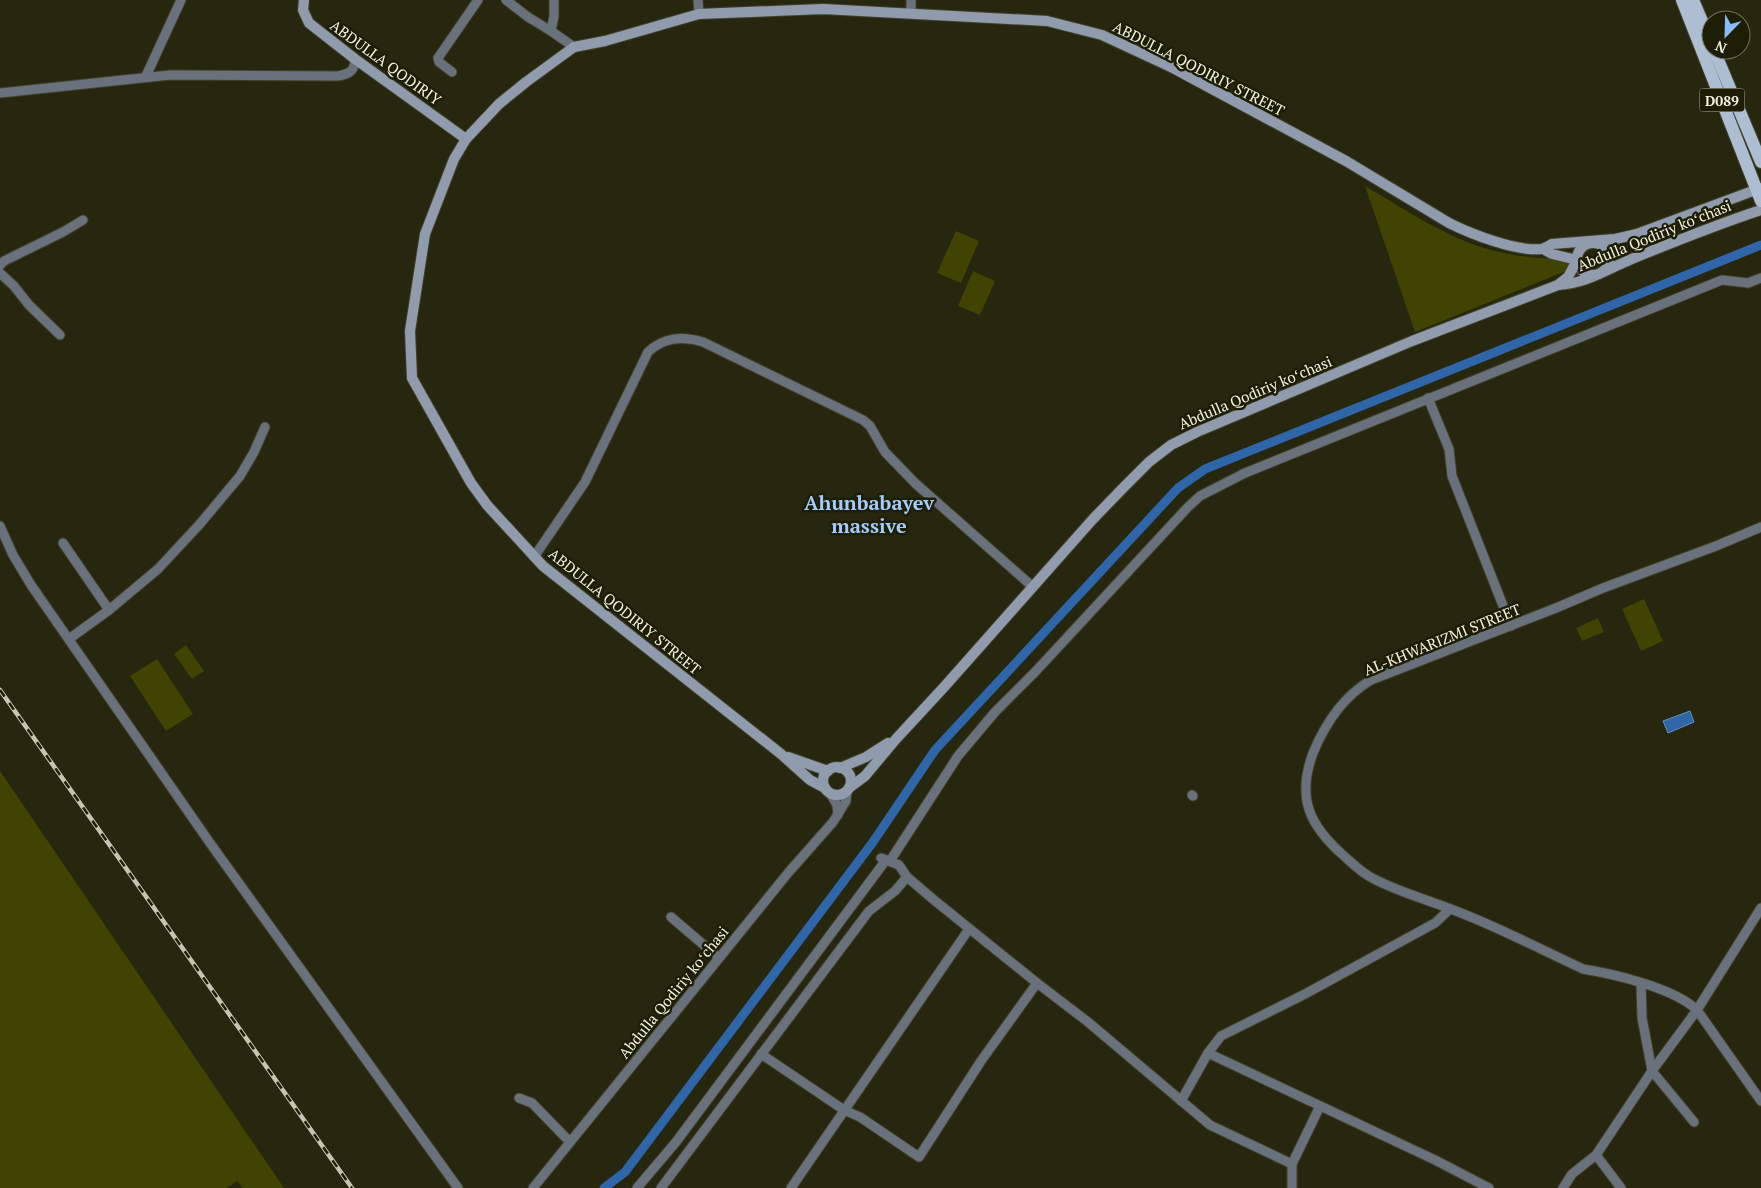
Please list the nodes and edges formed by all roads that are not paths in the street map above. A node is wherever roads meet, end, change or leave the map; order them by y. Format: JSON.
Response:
{"nodes":[{"id":1,"x":180,"y":0,"type":"edge"},
{"id":2,"x":304,"y":0,"type":"edge"},
{"id":3,"x":478,"y":0,"type":"edge"},
{"id":4,"x":506,"y":0,"type":"edge"},
{"id":5,"x":554,"y":0,"type":"edge"},
{"id":6,"x":698,"y":0,"type":"edge"},
{"id":7,"x":911,"y":0,"type":"edge"},
{"id":8,"x":1682,"y":0,"type":"edge"},
{"id":9,"x":1693,"y":0,"type":"edge"},
{"id":10,"x":911,"y":12,"type":"junction"},
{"id":11,"x":699,"y":14,"type":"junction"},
{"id":12,"x":1701,"y":19,"type":"edge"},
{"id":13,"x":551,"y":31,"type":"junction"},
{"id":14,"x":574,"y":47,"type":"junction"},
{"id":15,"x":355,"y":59,"type":"junction"},
{"id":16,"x":1718,"y":60,"type":"edge"},
{"id":17,"x":452,"y":72,"type":"dead end"},
{"id":18,"x":146,"y":76,"type":"junction"},
{"id":19,"x":0,"y":93,"type":"edge"},
{"id":20,"x":466,"y":138,"type":"junction"},
{"id":21,"x":1761,"y":162,"type":"edge"},
{"id":22,"x":1760,"y":193,"type":"edge"},
{"id":23,"x":1761,"y":210,"type":"edge"},
{"id":24,"x":83,"y":220,"type":"dead end"},
{"id":25,"x":1592,"y":242,"type":"junction"},
{"id":26,"x":1543,"y":249,"type":"junction"},
{"id":27,"x":1577,"y":260,"type":"junction"},
{"id":28,"x":0,"y":265,"type":"edge"},
{"id":29,"x":0,"y":273,"type":"edge"},
{"id":30,"x":1602,"y":273,"type":"junction"},
{"id":31,"x":1761,"y":278,"type":"edge"},
{"id":32,"x":1558,"y":284,"type":"junction"},
{"id":33,"x":60,"y":334,"type":"dead end"},
{"id":34,"x":1428,"y":398,"type":"junction"},
{"id":35,"x":265,"y":426,"type":"dead end"},
{"id":36,"x":0,"y":526,"type":"edge"},
{"id":37,"x":1761,"y":527,"type":"edge"},
{"id":38,"x":63,"y":543,"type":"dead end"},
{"id":39,"x":534,"y":557,"type":"junction"},
{"id":40,"x":1033,"y":587,"type":"junction"},
{"id":41,"x":109,"y":610,"type":"junction"},
{"id":42,"x":1510,"y":626,"type":"junction"},
{"id":43,"x":69,"y":640,"type":"junction"},
{"id":44,"x":896,"y":739,"type":"junction"},
{"id":45,"x":782,"y":755,"type":"junction"},
{"id":46,"x":840,"y":768,"type":"junction"},
{"id":47,"x":828,"y":771,"type":"junction"},
{"id":48,"x":848,"y":790,"type":"junction"},
{"id":49,"x":828,"y":791,"type":"junction"},
{"id":50,"x":838,"y":815,"type":"junction"},
{"id":51,"x":886,"y":860,"type":"junction"},
{"id":52,"x":907,"y":877,"type":"junction"},
{"id":53,"x":1761,"y":908,"type":"edge"},
{"id":54,"x":1450,"y":909,"type":"junction"},
{"id":55,"x":671,"y":917,"type":"dead end"},
{"id":56,"x":969,"y":929,"type":"junction"},
{"id":57,"x":719,"y":958,"type":"junction"},
{"id":58,"x":1036,"y":983,"type":"junction"},
{"id":59,"x":1640,"y":984,"type":"junction"},
{"id":60,"x":1697,"y":1010,"type":"junction"},
{"id":61,"x":1208,"y":1053,"type":"junction"},
{"id":62,"x":761,"y":1054,"type":"junction"},
{"id":63,"x":1652,"y":1071,"type":"junction"},
{"id":64,"x":519,"y":1098,"type":"dead end"},
{"id":65,"x":1182,"y":1101,"type":"junction"},
{"id":66,"x":1761,"y":1101,"type":"edge"},
{"id":67,"x":1320,"y":1106,"type":"junction"},
{"id":68,"x":844,"y":1110,"type":"junction"},
{"id":69,"x":1694,"y":1122,"type":"dead end"},
{"id":70,"x":570,"y":1142,"type":"junction"},
{"id":71,"x":1596,"y":1155,"type":"junction"},
{"id":72,"x":1292,"y":1164,"type":"junction"},
{"id":73,"x":458,"y":1188,"type":"edge"},
{"id":74,"x":533,"y":1188,"type":"edge"},
{"id":75,"x":637,"y":1188,"type":"edge"},
{"id":76,"x":661,"y":1188,"type":"edge"},
{"id":77,"x":791,"y":1188,"type":"edge"},
{"id":78,"x":1292,"y":1188,"type":"edge"},
{"id":79,"x":1489,"y":1188,"type":"edge"},
{"id":80,"x":1563,"y":1188,"type":"edge"},
{"id":81,"x":1622,"y":1188,"type":"edge"}],
"edges":[{"from":1,"to":18,"type":"street"},
{"from":2,"to":15,"type":"street","name":"ABDULLA QODIRIY"},
{"from":3,"to":17,"type":"street"},
{"from":4,"to":13,"type":"street"},
{"from":5,"to":13,"type":"street"},
{"from":6,"to":11,"type":"street"},
{"from":7,"to":10,"type":"street"},
{"from":8,"to":22,"type":"main road","number":"D089"},
{"from":9,"to":12,"type":"main road"},
{"from":10,"to":11,"type":"street","name":"ABDULLA QODIRIY STREET"},
{"from":10,"to":26,"type":"street","name":"ABDULLA QODIRIY STREET"},
{"from":11,"to":14,"type":"street","name":"ABDULLA QODIRIY STREET"},
{"from":13,"to":14,"type":"street"},
{"from":14,"to":20,"type":"street","name":"ABDULLA QODIRIY STREET"},
{"from":15,"to":18,"type":"street"},
{"from":15,"to":20,"type":"street","name":"ABDULLA QODIRIY"},
{"from":16,"to":21,"type":"main road","number":"D089"},
{"from":18,"to":19,"type":"street"},
{"from":20,"to":39,"type":"street","name":"ABDULLA QODIRIY STREET"},
{"from":22,"to":25,"type":"street","name":"Abdulla Qodiriy koʻchasi"},
{"from":23,"to":30,"type":"street","name":"Abdulla Qodiriy koʻchasi"},
{"from":24,"to":28,"type":"street"},
{"from":25,"to":26,"type":"street","name":"Abdulla Qodiriy koʻchasi"},
{"from":25,"to":27,"type":"street"},
{"from":25,"to":30,"type":"street"},
{"from":26,"to":27,"type":"street","name":"Abdulla Qodiriy koʻchasi"},
{"from":27,"to":30,"type":"street"},
{"from":27,"to":32,"type":"street","name":"Abdulla Qodiriy koʻchasi"},
{"from":29,"to":33,"type":"street"},
{"from":30,"to":32,"type":"street","name":"Abdulla Qodiriy koʻchasi"},
{"from":31,"to":34,"type":"street"},
{"from":32,"to":40,"type":"street","name":"Abdulla Qodiriy koʻchasi"},
{"from":34,"to":42,"type":"street"},
{"from":34,"to":51,"type":"street"},
{"from":35,"to":41,"type":"street"},
{"from":36,"to":43,"type":"street"},
{"from":37,"to":42,"type":"street","name":"AL-KHWARIZMI STREET"},
{"from":38,"to":41,"type":"street"},
{"from":39,"to":40,"type":"street"},
{"from":39,"to":45,"type":"street","name":"ABDULLA QODIRIY STREET"},
{"from":40,"to":44,"type":"street","name":"Abdulla Qodiriy koʻchasi"},
{"from":41,"to":43,"type":"street"},
{"from":42,"to":54,"type":"street","name":"AL-KHWARIZMI STREET"},
{"from":43,"to":73,"type":"street"},
{"from":44,"to":46,"type":"street","name":"Abdulla Qodiriy koʻchasi"},
{"from":44,"to":48,"type":"street","name":"Abdulla Qodiriy koʻchasi"},
{"from":45,"to":47,"type":"street"},
{"from":45,"to":49,"type":"street"},
{"from":46,"to":47,"type":"street","name":"Abdulla Qodiriy koʻchasi"},
{"from":46,"to":48,"type":"street"},
{"from":47,"to":49,"type":"street"},
{"from":48,"to":49,"type":"street"},
{"from":48,"to":50,"type":"street","name":"Abdulla Qodiriy koʻchasi"},
{"from":49,"to":50,"type":"street"},
{"from":50,"to":57,"type":"street","name":"Abdulla Qodiriy koʻchasi"},
{"from":51,"to":52,"type":"street"},
{"from":51,"to":75,"type":"street"},
{"from":52,"to":56,"type":"street"},
{"from":52,"to":62,"type":"street"},
{"from":53,"to":60,"type":"street"},
{"from":54,"to":59,"type":"street","name":"AL-KHWARIZMI STREET"},
{"from":54,"to":61,"type":"street"},
{"from":55,"to":57,"type":"street"},
{"from":56,"to":58,"type":"street"},
{"from":56,"to":68,"type":"street"},
{"from":57,"to":70,"type":"street","name":"Abdulla Qodiriy koʻchasi"},
{"from":58,"to":65,"type":"street"},
{"from":58,"to":68,"type":"street"},
{"from":59,"to":60,"type":"street","name":"AL-KHWARIZMI STREET"},
{"from":59,"to":63,"type":"street"},
{"from":60,"to":63,"type":"street"},
{"from":60,"to":66,"type":"street"},
{"from":61,"to":65,"type":"street"},
{"from":61,"to":67,"type":"street"},
{"from":62,"to":68,"type":"street"},
{"from":62,"to":76,"type":"street"},
{"from":63,"to":69,"type":"street"},
{"from":63,"to":71,"type":"street"},
{"from":64,"to":70,"type":"street"},
{"from":65,"to":72,"type":"street"},
{"from":67,"to":72,"type":"street"},
{"from":67,"to":79,"type":"street"},
{"from":68,"to":77,"type":"street"},
{"from":70,"to":74,"type":"street","name":"Abdulla Qodiriy koʻchasi"},
{"from":71,"to":80,"type":"street"},
{"from":71,"to":81,"type":"street"},
{"from":72,"to":78,"type":"street"}]}
